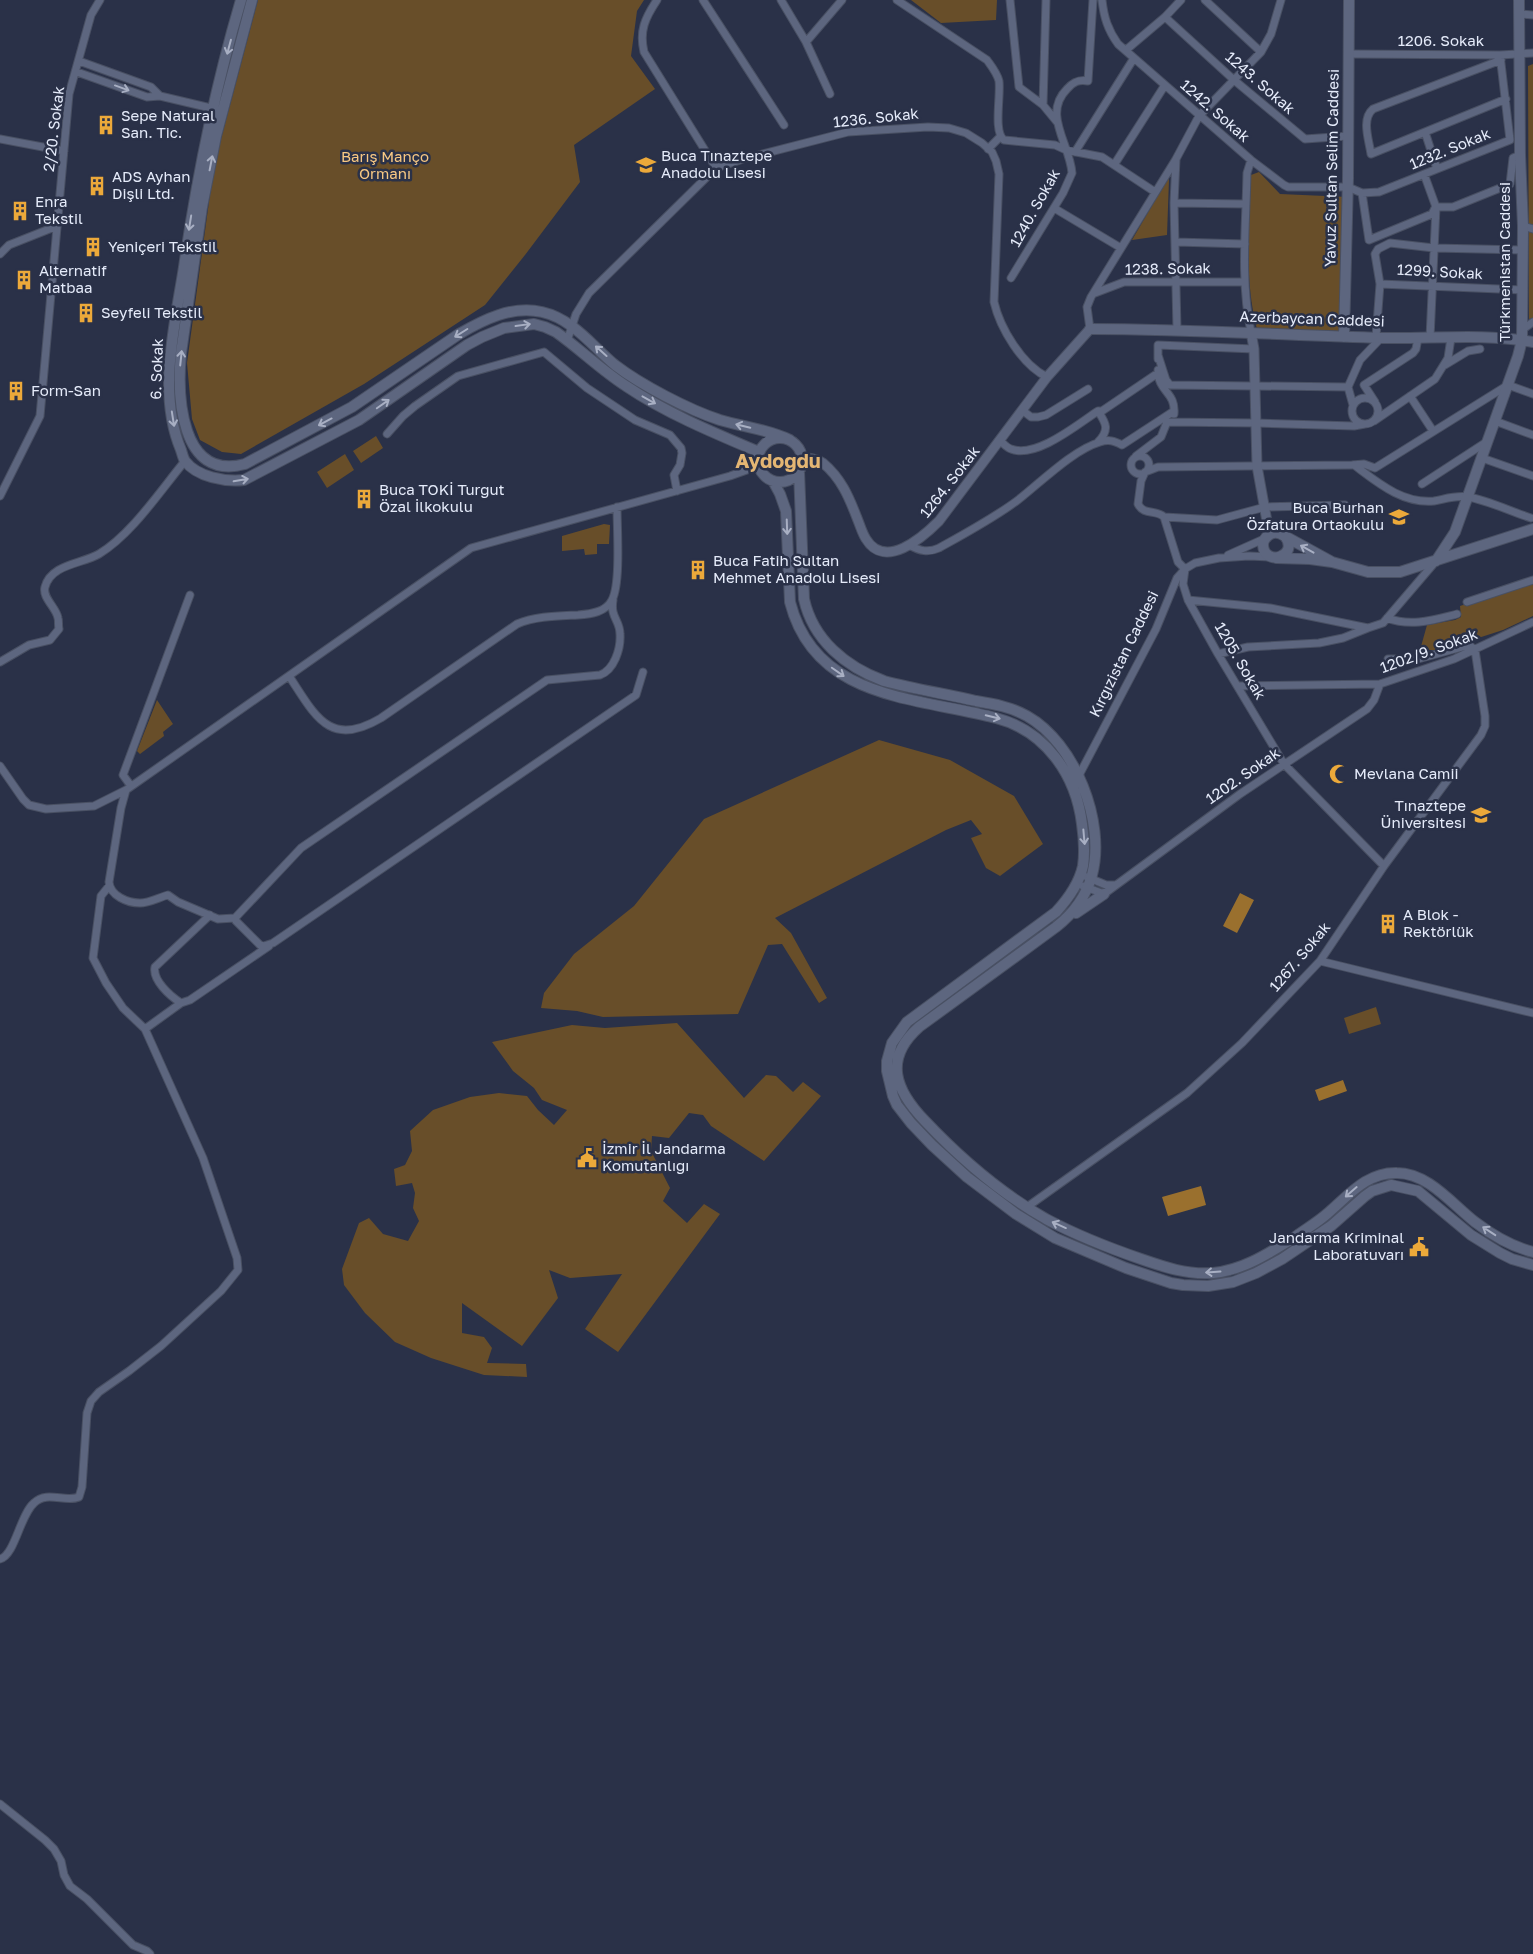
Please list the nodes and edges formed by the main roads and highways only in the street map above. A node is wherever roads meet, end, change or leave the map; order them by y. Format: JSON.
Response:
{"nodes":[{"id":1,"x":241,"y":0,"type":"edge"},
{"id":2,"x":252,"y":0,"type":"edge"},
{"id":3,"x":1350,"y":0,"type":"edge"},
{"id":4,"x":1519,"y":0,"type":"edge"},
{"id":5,"x":218,"y":110,"type":"junction"},
{"id":6,"x":1528,"y":228,"type":"edge"},
{"id":7,"x":1090,"y":329,"type":"road end"},
{"id":8,"x":1522,"y":335,"type":"junction"},
{"id":9,"x":1344,"y":337,"type":"junction"},
{"id":10,"x":1533,"y":342,"type":"edge"},
{"id":11,"x":790,"y":440,"type":"junction"},
{"id":12,"x":759,"y":452,"type":"junction"},
{"id":13,"x":799,"y":471,"type":"junction"},
{"id":14,"x":773,"y":481,"type":"junction"},
{"id":15,"x":1533,"y":529,"type":"edge"},
{"id":16,"x":1284,"y":536,"type":"junction"},
{"id":17,"x":1276,"y":558,"type":"junction"},
{"id":18,"x":1436,"y":561,"type":"junction"},
{"id":19,"x":1332,"y":562,"type":"junction"},
{"id":20,"x":1076,"y":781,"type":"junction"},
{"id":21,"x":1104,"y":894,"type":"road end"},
{"id":22,"x":1056,"y":927,"type":"junction"},
{"id":23,"x":1533,"y":1252,"type":"edge"},
{"id":24,"x":1533,"y":1265,"type":"edge"}],
"edges":[{"from":1,"to":5,"type":"main road","name":"6. Sokak","one_way":true},
{"from":2,"to":5,"type":"main road","name":"6. Sokak"},
{"from":3,"to":9,"type":"main road","name":"Yavuz Sultan Selim Caddesi"},
{"from":4,"to":6,"type":"main road","name":"Türkmenistan Caddesi"},
{"from":11,"to":5,"type":"main road","name":"6. Sokak","one_way":true},
{"from":5,"to":12,"type":"main road","name":"6. Sokak","one_way":true},
{"from":6,"to":8,"type":"main road","name":"Türkmenistan Caddesi"},
{"from":7,"to":9,"type":"main road","name":"Azerbaycan Caddesi"},
{"from":8,"to":9,"type":"main road","name":"Azerbaycan Caddesi"},
{"from":8,"to":10,"type":"main road","name":"Azerbaycan Caddesi"},
{"from":8,"to":18,"type":"main road","name":"Türkmenistan Caddesi"},
{"from":11,"to":12,"type":"main road"},
{"from":11,"to":13,"type":"main road"},
{"from":12,"to":14,"type":"main road"},
{"from":13,"to":14,"type":"main road"},
{"from":13,"to":20,"type":"main road"},
{"from":14,"to":20,"type":"main road","one_way":true},
{"from":15,"to":18,"type":"main road"},
{"from":16,"to":17,"type":"main road"},
{"from":16,"to":17,"type":"main road"},
{"from":19,"to":16,"type":"main road","one_way":true},
{"from":17,"to":19,"type":"main road"},
{"from":18,"to":19,"type":"main road"},
{"from":20,"to":22,"type":"main road"},
{"from":20,"to":24,"type":"main road","one_way":true},
{"from":21,"to":22,"type":"main road"},
{"from":23,"to":22,"type":"main road","one_way":true}]}
